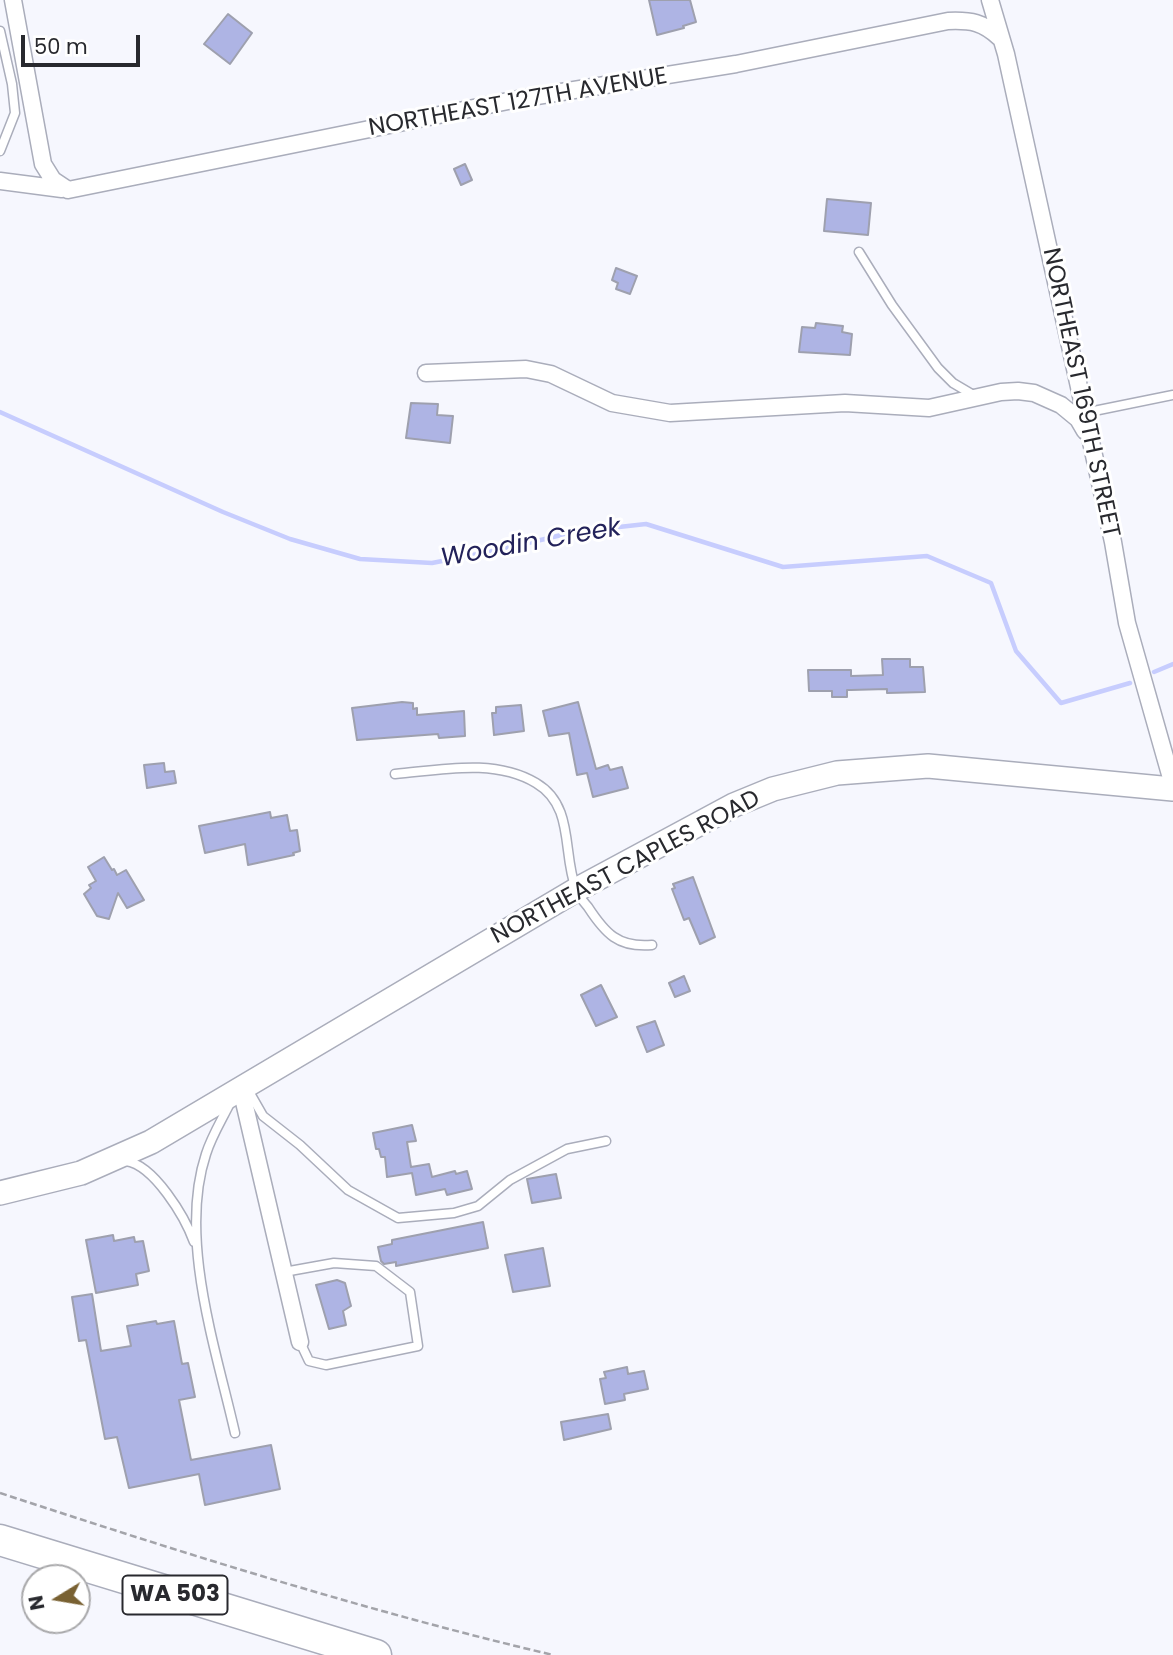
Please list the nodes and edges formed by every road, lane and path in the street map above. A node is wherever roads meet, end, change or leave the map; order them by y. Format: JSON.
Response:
{"nodes":[{"id":1,"x":13,"y":0,"type":"edge"},
{"id":2,"x":990,"y":0,"type":"edge"},
{"id":3,"x":0,"y":31,"type":"edge"},
{"id":4,"x":1000,"y":38,"type":"junction"},
{"id":5,"x":0,"y":151,"type":"edge"},
{"id":6,"x":0,"y":181,"type":"edge"},
{"id":7,"x":68,"y":190,"type":"junction"},
{"id":8,"x":859,"y":252,"type":"dead end"},
{"id":9,"x":426,"y":373,"type":"dead end"},
{"id":10,"x":1173,"y":395,"type":"edge"},
{"id":11,"x":978,"y":398,"type":"junction"},
{"id":12,"x":1084,"y":413,"type":"junction"},
{"id":13,"x":1089,"y":440,"type":"junction"},
{"id":14,"x":395,"y":774,"type":"dead end"},
{"id":15,"x":1173,"y":787,"type":"edge"},
{"id":16,"x":576,"y":890,"type":"junction"},
{"id":17,"x":652,"y":945,"type":"dead end"},
{"id":18,"x":241,"y":1089,"type":"junction"},
{"id":19,"x":607,"y":1141,"type":"dead end"},
{"id":20,"x":114,"y":1160,"type":"junction"},
{"id":21,"x":0,"y":1193,"type":"edge"},
{"id":22,"x":196,"y":1248,"type":"junction"},
{"id":23,"x":284,"y":1272,"type":"junction"},
{"id":24,"x":300,"y":1342,"type":"joint"},
{"id":25,"x":235,"y":1433,"type":"dead end"},
{"id":26,"x":0,"y":1493,"type":"edge"},
{"id":27,"x":0,"y":1540,"type":"edge"},
{"id":28,"x":364,"y":1651,"type":"edge"},
{"id":29,"x":553,"y":1655,"type":"edge"}],
"edges":[{"from":1,"to":7,"type":"street"},
{"from":2,"to":4,"type":"street","name":"NORTHEAST 169TH STREET"},
{"from":3,"to":5,"type":"lane"},
{"from":4,"to":7,"type":"street","name":"NORTHEAST 127TH AVENUE"},
{"from":4,"to":12,"type":"street","name":"NORTHEAST 169TH STREET"},
{"from":6,"to":7,"type":"street","name":"NORTHEAST 127TH AVENUE"},
{"from":8,"to":11,"type":"lane"},
{"from":9,"to":11,"type":"street"},
{"from":10,"to":12,"type":"lane"},
{"from":11,"to":13,"type":"street"},
{"from":12,"to":13,"type":"street","name":"NORTHEAST 169TH STREET"},
{"from":13,"to":15,"type":"street","name":"NORTHEAST 169TH STREET"},
{"from":14,"to":16,"type":"lane"},
{"from":15,"to":16,"type":"main road","name":"NORTHEAST CAPLES ROAD"},
{"from":16,"to":17,"type":"lane"},
{"from":16,"to":18,"type":"main road","name":"NORTHEAST CAPLES ROAD"},
{"from":18,"to":19,"type":"lane"},
{"from":18,"to":20,"type":"main road","name":"NORTHEAST CAPLES ROAD"},
{"from":18,"to":22,"type":"lane"},
{"from":18,"to":23,"type":"street"},
{"from":20,"to":21,"type":"main road","name":"NORTHEAST CAPLES ROAD"},
{"from":20,"to":22,"type":"lane"},
{"from":22,"to":25,"type":"lane"},
{"from":23,"to":24,"type":"street"},
{"from":23,"to":24,"type":"lane"},
{"from":26,"to":29,"type":"path"},
{"from":27,"to":28,"type":"highway","number":"WA 503"}]}
